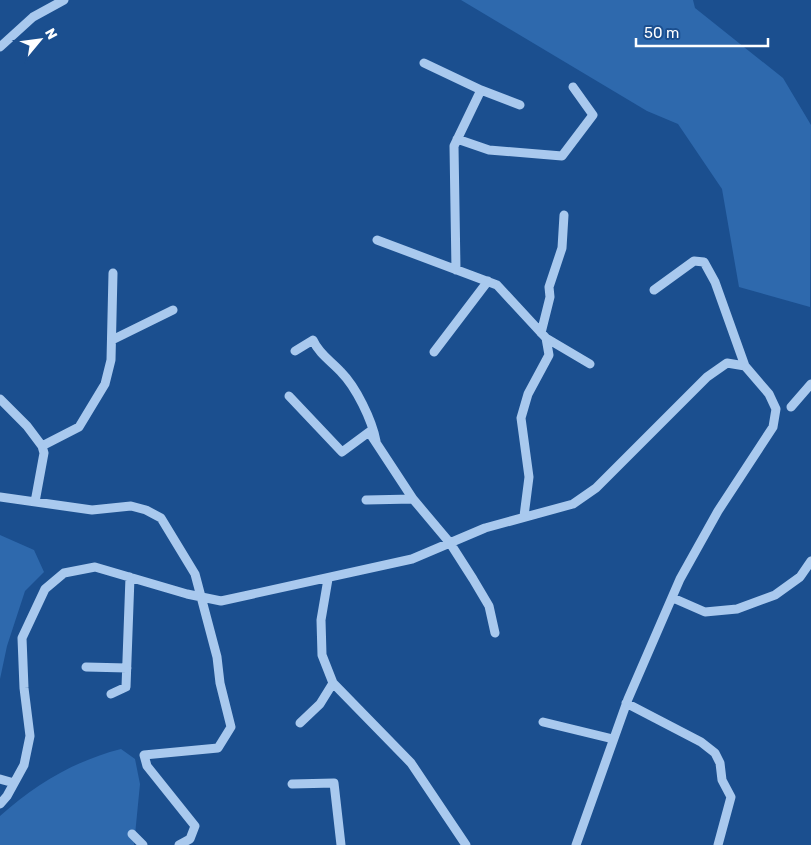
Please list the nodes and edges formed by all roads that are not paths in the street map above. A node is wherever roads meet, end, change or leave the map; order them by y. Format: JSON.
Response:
{"nodes":[{"id":1,"x":64,"y":0,"type":"edge"},
{"id":2,"x":0,"y":47,"type":"edge"},
{"id":3,"x":424,"y":63,"type":"dead end"},
{"id":4,"x":573,"y":87,"type":"dead end"},
{"id":5,"x":481,"y":90,"type":"junction"},
{"id":6,"x":520,"y":105,"type":"dead end"},
{"id":7,"x":457,"y":139,"type":"junction"},
{"id":8,"x":564,"y":215,"type":"dead end"},
{"id":9,"x":377,"y":240,"type":"dead end"},
{"id":10,"x":456,"y":270,"type":"junction"},
{"id":11,"x":113,"y":273,"type":"dead end"},
{"id":12,"x":488,"y":281,"type":"junction"},
{"id":13,"x":654,"y":290,"type":"dead end"},
{"id":14,"x":173,"y":310,"type":"dead end"},
{"id":15,"x":544,"y":336,"type":"junction"},
{"id":16,"x":112,"y":340,"type":"junction"},
{"id":17,"x":295,"y":351,"type":"dead end"},
{"id":18,"x":434,"y":352,"type":"dead end"},
{"id":19,"x":590,"y":364,"type":"dead end"},
{"id":20,"x":745,"y":366,"type":"junction"},
{"id":21,"x":811,"y":384,"type":"edge"},
{"id":22,"x":289,"y":396,"type":"dead end"},
{"id":23,"x":0,"y":399,"type":"edge"},
{"id":24,"x":792,"y":408,"type":"dead end"},
{"id":25,"x":376,"y":444,"type":"junction"},
{"id":26,"x":42,"y":446,"type":"junction"},
{"id":27,"x":0,"y":497,"type":"edge"},
{"id":28,"x":413,"y":499,"type":"junction"},
{"id":29,"x":366,"y":500,"type":"dead end"},
{"id":30,"x":35,"y":502,"type":"junction"},
{"id":31,"x":524,"y":516,"type":"junction"},
{"id":32,"x":450,"y":543,"type":"junction"},
{"id":33,"x":811,"y":561,"type":"edge"},
{"id":34,"x":130,"y":578,"type":"junction"},
{"id":35,"x":328,"y":579,"type":"junction"},
{"id":36,"x":200,"y":596,"type":"junction"},
{"id":37,"x":673,"y":598,"type":"junction"},
{"id":38,"x":494,"y":633,"type":"dead end"},
{"id":39,"x":86,"y":666,"type":"dead end"},
{"id":40,"x":127,"y":668,"type":"junction"},
{"id":41,"x":333,"y":683,"type":"junction"},
{"id":42,"x":110,"y":694,"type":"dead end"},
{"id":43,"x":626,"y":704,"type":"junction"},
{"id":44,"x":543,"y":722,"type":"dead end"},
{"id":45,"x":300,"y":723,"type":"dead end"},
{"id":46,"x":614,"y":739,"type":"junction"},
{"id":47,"x":0,"y":779,"type":"edge"},
{"id":48,"x":14,"y":783,"type":"junction"},
{"id":49,"x":292,"y":784,"type":"dead end"},
{"id":50,"x":0,"y":804,"type":"edge"},
{"id":51,"x":132,"y":834,"type":"dead end"},
{"id":52,"x":463,"y":844,"type":"edge"},
{"id":53,"x":142,"y":845,"type":"edge"},
{"id":54,"x":179,"y":845,"type":"edge"},
{"id":55,"x":341,"y":845,"type":"edge"},
{"id":56,"x":576,"y":845,"type":"edge"},
{"id":57,"x":718,"y":845,"type":"edge"}],
"edges":[{"from":1,"to":2,"type":"street"},
{"from":3,"to":5,"type":"street"},
{"from":4,"to":7,"type":"street"},
{"from":5,"to":6,"type":"street"},
{"from":5,"to":7,"type":"street"},
{"from":7,"to":10,"type":"street"},
{"from":8,"to":15,"type":"street"},
{"from":9,"to":10,"type":"street"},
{"from":10,"to":12,"type":"street"},
{"from":11,"to":16,"type":"street"},
{"from":12,"to":15,"type":"street"},
{"from":12,"to":18,"type":"street"},
{"from":13,"to":20,"type":"street"},
{"from":14,"to":16,"type":"street"},
{"from":15,"to":19,"type":"street"},
{"from":15,"to":31,"type":"street"},
{"from":16,"to":26,"type":"street"},
{"from":17,"to":25,"type":"street"},
{"from":20,"to":31,"type":"street"},
{"from":20,"to":37,"type":"street"},
{"from":21,"to":24,"type":"street"},
{"from":22,"to":25,"type":"street"},
{"from":23,"to":26,"type":"street"},
{"from":25,"to":28,"type":"street"},
{"from":26,"to":30,"type":"street"},
{"from":27,"to":30,"type":"street"},
{"from":28,"to":29,"type":"street"},
{"from":28,"to":32,"type":"street"},
{"from":30,"to":36,"type":"street"},
{"from":31,"to":32,"type":"street"},
{"from":32,"to":35,"type":"street"},
{"from":32,"to":38,"type":"street"},
{"from":33,"to":37,"type":"street"},
{"from":34,"to":36,"type":"street"},
{"from":34,"to":40,"type":"street"},
{"from":34,"to":48,"type":"street"},
{"from":35,"to":36,"type":"street"},
{"from":35,"to":41,"type":"street"},
{"from":36,"to":54,"type":"street"},
{"from":37,"to":43,"type":"street"},
{"from":39,"to":40,"type":"street"},
{"from":40,"to":42,"type":"street"},
{"from":41,"to":45,"type":"street"},
{"from":41,"to":52,"type":"street"},
{"from":43,"to":46,"type":"street"},
{"from":43,"to":57,"type":"street"},
{"from":44,"to":46,"type":"street"},
{"from":46,"to":56,"type":"street"},
{"from":47,"to":48,"type":"street"},
{"from":48,"to":50,"type":"street"},
{"from":49,"to":55,"type":"street"},
{"from":51,"to":53,"type":"street"}]}
